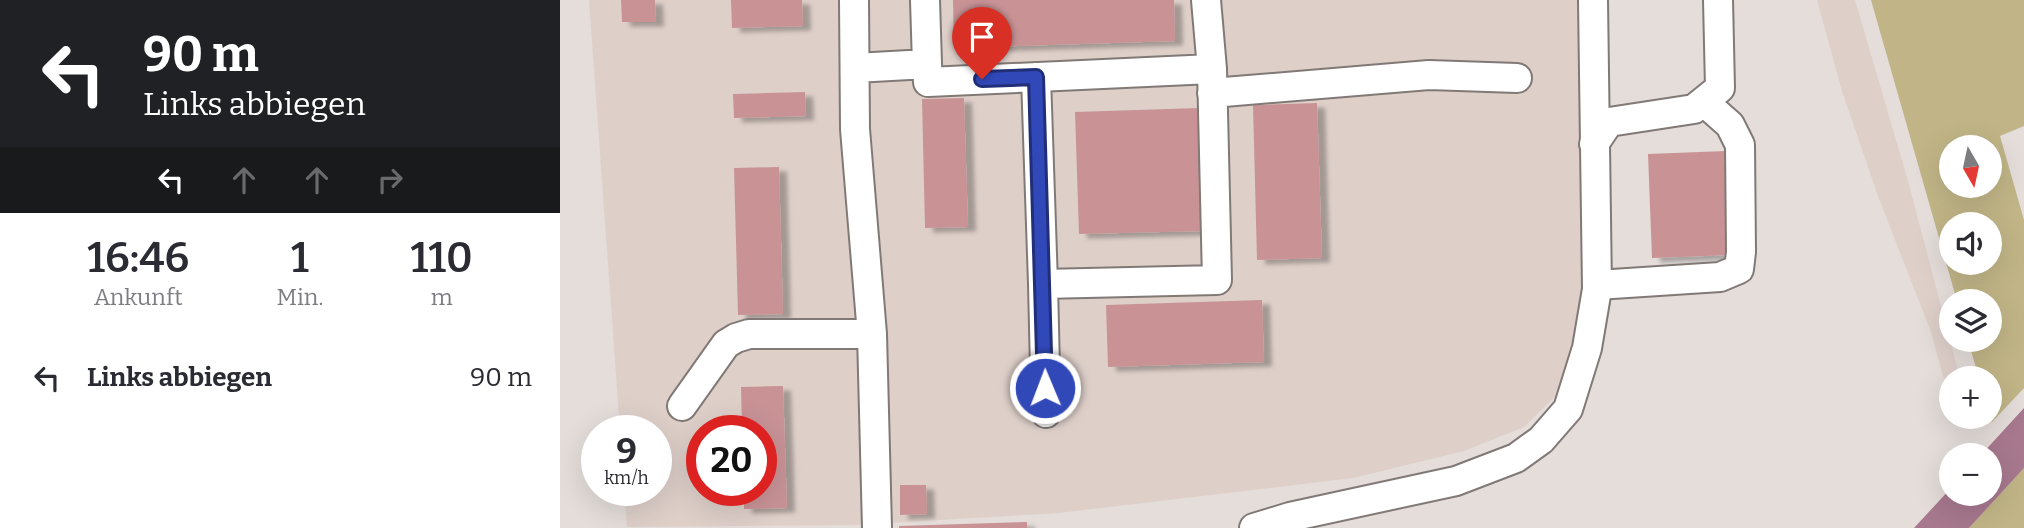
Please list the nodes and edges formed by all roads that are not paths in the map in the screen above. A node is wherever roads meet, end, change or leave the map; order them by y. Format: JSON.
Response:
{"nodes":[{"id":1,"x":854,"y":0,"type":"edge"},
{"id":2,"x":925,"y":0,"type":"edge"},
{"id":3,"x":1206,"y":0,"type":"edge"},
{"id":4,"x":1593,"y":0,"type":"edge"},
{"id":5,"x":1718,"y":0,"type":"edge"},
{"id":6,"x":927,"y":64,"type":"junction"},
{"id":7,"x":855,"y":68,"type":"junction"},
{"id":8,"x":1036,"y":77,"type":"junction"},
{"id":9,"x":1517,"y":79,"type":"dead end"},
{"id":10,"x":1212,"y":81,"type":"junction"},
{"id":11,"x":1704,"y":102,"type":"junction"},
{"id":12,"x":1594,"y":144,"type":"junction"},
{"id":13,"x":1043,"y":284,"type":"junction"},
{"id":14,"x":1597,"y":285,"type":"junction"},
{"id":15,"x":872,"y":334,"type":"junction"},
{"id":16,"x":682,"y":406,"type":"dead end"},
{"id":17,"x":1046,"y":413,"type":"dead end"},
{"id":18,"x":877,"y":528,"type":"edge"},
{"id":19,"x":1254,"y":528,"type":"edge"}],
"edges":[{"from":1,"to":7,"type":"lane"},
{"from":2,"to":6,"type":"lane"},
{"from":3,"to":10,"type":"lane"},
{"from":4,"to":12,"type":"lane"},
{"from":5,"to":11,"type":"lane"},
{"from":6,"to":7,"type":"lane"},
{"from":6,"to":8,"type":"lane"},
{"from":7,"to":15,"type":"lane"},
{"from":8,"to":10,"type":"lane"},
{"from":8,"to":13,"type":"lane"},
{"from":9,"to":10,"type":"lane"},
{"from":10,"to":13,"type":"lane"},
{"from":11,"to":12,"type":"lane"},
{"from":11,"to":14,"type":"lane"},
{"from":12,"to":14,"type":"lane"},
{"from":13,"to":17,"type":"lane"},
{"from":14,"to":19,"type":"lane"},
{"from":15,"to":16,"type":"lane"},
{"from":15,"to":18,"type":"lane"}]}
